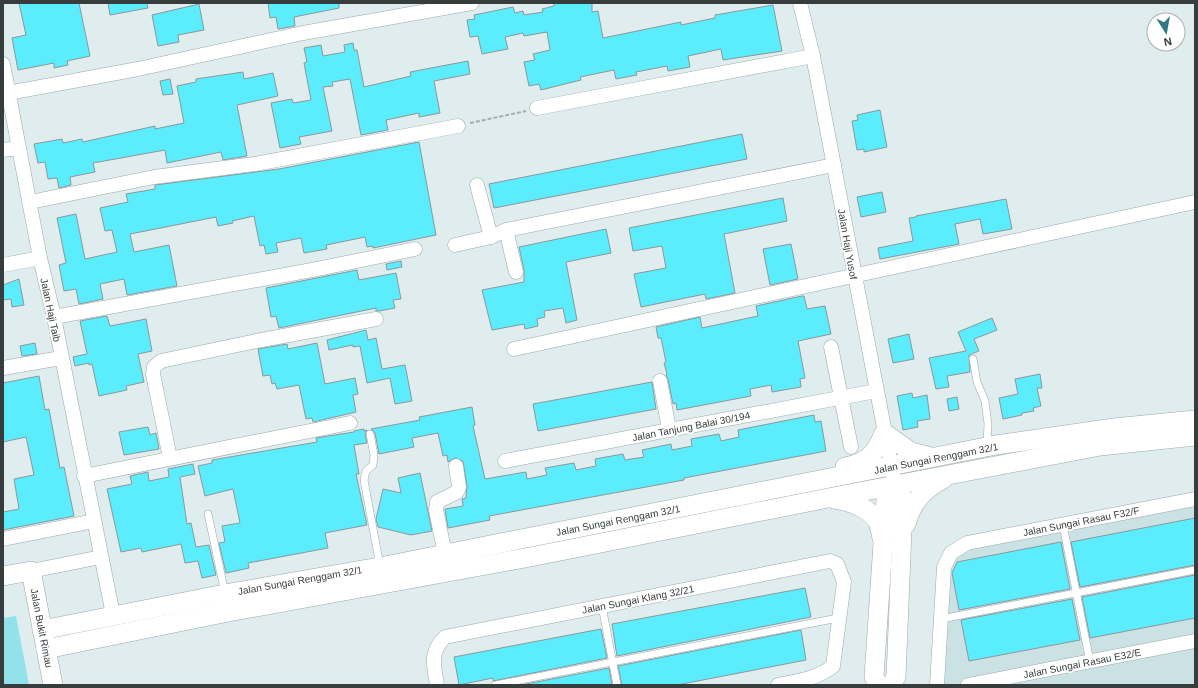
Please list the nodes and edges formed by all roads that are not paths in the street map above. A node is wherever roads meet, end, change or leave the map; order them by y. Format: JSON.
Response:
{"nodes":[{"id":1,"x":472,"y":3,"type":"edge"},
{"id":2,"x":800,"y":3,"type":"edge"},
{"id":3,"x":813,"y":56,"type":"junction"},
{"id":4,"x":3,"y":64,"type":"edge"},
{"id":5,"x":8,"y":93,"type":"junction"},
{"id":6,"x":537,"y":108,"type":"road end"},
{"id":7,"x":458,"y":126,"type":"road end"},
{"id":8,"x":18,"y":148,"type":"junction"},
{"id":9,"x":3,"y":150,"type":"edge"},
{"id":10,"x":834,"y":165,"type":"junction"},
{"id":11,"x":477,"y":185,"type":"dead end"},
{"id":12,"x":30,"y":202,"type":"junction"},
{"id":13,"x":1195,"y":202,"type":"edge"},
{"id":14,"x":506,"y":230,"type":"junction"},
{"id":15,"x":491,"y":237,"type":"junction"},
{"id":16,"x":455,"y":245,"type":"dead end"},
{"id":17,"x":415,"y":249,"type":"dead end"},
{"id":18,"x":40,"y":258,"type":"junction"},
{"id":19,"x":3,"y":265,"type":"edge"},
{"id":20,"x":516,"y":272,"type":"dead end"},
{"id":21,"x":854,"y":276,"type":"junction"},
{"id":22,"x":54,"y":317,"type":"junction"},
{"id":23,"x":376,"y":319,"type":"dead end"},
{"id":24,"x":831,"y":347,"type":"dead end"},
{"id":25,"x":514,"y":349,"type":"dead end"},
{"id":26,"x":60,"y":358,"type":"junction"},
{"id":27,"x":973,"y":359,"type":"dead end"},
{"id":28,"x":3,"y":368,"type":"edge"},
{"id":29,"x":660,"y":381,"type":"dead end"},
{"id":30,"x":876,"y":390,"type":"junction"},
{"id":31,"x":842,"y":398,"type":"junction"},
{"id":32,"x":1195,"y":420,"type":"edge"},
{"id":33,"x":350,"y":423,"type":"dead end"},
{"id":34,"x":669,"y":429,"type":"junction"},
{"id":35,"x":884,"y":433,"type":"junction"},
{"id":36,"x":370,"y":434,"type":"dead end"},
{"id":37,"x":1195,"y":436,"type":"edge"},
{"id":38,"x":851,"y":447,"type":"dead end"},
{"id":39,"x":987,"y":447,"type":"junction"},
{"id":40,"x":170,"y":458,"type":"junction"},
{"id":41,"x":933,"y":458,"type":"junction"},
{"id":42,"x":505,"y":461,"type":"dead end"},
{"id":43,"x":456,"y":466,"type":"dead end"},
{"id":44,"x":953,"y":473,"type":"junction"},
{"id":45,"x":84,"y":476,"type":"junction"},
{"id":46,"x":893,"y":476,"type":"junction"},
{"id":47,"x":828,"y":498,"type":"junction"},
{"id":48,"x":1195,"y":499,"type":"edge"},
{"id":49,"x":716,"y":501,"type":"junction"},
{"id":50,"x":208,"y":514,"type":"dead end"},
{"id":51,"x":94,"y":521,"type":"junction"},
{"id":52,"x":1063,"y":525,"type":"junction"},
{"id":53,"x":3,"y":539,"type":"edge"},
{"id":54,"x":892,"y":540,"type":"junction"},
{"id":55,"x":445,"y":554,"type":"junction"},
{"id":56,"x":101,"y":557,"type":"junction"},
{"id":57,"x":415,"y":560,"type":"junction"},
{"id":58,"x":380,"y":566,"type":"junction"},
{"id":59,"x":1195,"y":570,"type":"edge"},
{"id":60,"x":31,"y":571,"type":"junction"},
{"id":61,"x":3,"y":576,"type":"edge"},
{"id":62,"x":419,"y":578,"type":"junction"},
{"id":63,"x":225,"y":594,"type":"junction"},
{"id":64,"x":1077,"y":594,"type":"junction"},
{"id":65,"x":602,"y":606,"type":"junction"},
{"id":66,"x":228,"y":612,"type":"junction"},
{"id":67,"x":113,"y":615,"type":"junction"},
{"id":68,"x":838,"y":618,"type":"junction"},
{"id":69,"x":941,"y":619,"type":"junction"},
{"id":70,"x":42,"y":630,"type":"junction"},
{"id":71,"x":1195,"y":641,"type":"edge"},
{"id":72,"x":79,"y":642,"type":"junction"},
{"id":73,"x":46,"y":649,"type":"junction"},
{"id":74,"x":613,"y":662,"type":"junction"},
{"id":75,"x":1090,"y":662,"type":"junction"},
{"id":76,"x":54,"y":685,"type":"edge"},
{"id":77,"x":437,"y":685,"type":"edge"},
{"id":78,"x":495,"y":685,"type":"edge"},
{"id":79,"x":617,"y":685,"type":"edge"},
{"id":80,"x":778,"y":685,"type":"edge"},
{"id":81,"x":878,"y":685,"type":"edge"},
{"id":82,"x":891,"y":685,"type":"edge"},
{"id":83,"x":937,"y":685,"type":"edge"},
{"id":84,"x":968,"y":685,"type":"edge"}],
"edges":[{"from":1,"to":5,"type":"street"},
{"from":2,"to":3,"type":"street","name":"Jalan Haji Yusof"},
{"from":3,"to":6,"type":"street"},
{"from":3,"to":10,"type":"street","name":"Jalan Haji Yusof"},
{"from":4,"to":5,"type":"street","name":"Jalan Haji Taib"},
{"from":5,"to":8,"type":"street","name":"Jalan Haji Taib"},
{"from":7,"to":12,"type":"street"},
{"from":8,"to":9,"type":"street"},
{"from":8,"to":12,"type":"street","name":"Jalan Haji Taib"},
{"from":10,"to":14,"type":"street"},
{"from":10,"to":21,"type":"street","name":"Jalan Haji Yusof"},
{"from":11,"to":15,"type":"street"},
{"from":12,"to":18,"type":"street","name":"Jalan Haji Taib"},
{"from":13,"to":21,"type":"street"},
{"from":14,"to":15,"type":"street"},
{"from":14,"to":20,"type":"street"},
{"from":15,"to":16,"type":"street"},
{"from":17,"to":22,"type":"street"},
{"from":18,"to":19,"type":"street"},
{"from":18,"to":22,"type":"street","name":"Jalan Haji Taib"},
{"from":21,"to":25,"type":"street"},
{"from":21,"to":30,"type":"street","name":"Jalan Haji Yusof"},
{"from":22,"to":26,"type":"street","name":"Jalan Haji Taib"},
{"from":23,"to":40,"type":"street"},
{"from":24,"to":31,"type":"street"},
{"from":26,"to":28,"type":"street"},
{"from":26,"to":45,"type":"street","name":"Jalan Haji Taib"},
{"from":27,"to":39,"type":"lane"},
{"from":29,"to":34,"type":"street"},
{"from":30,"to":31,"type":"street","name":"Jalan Tanjung Balai 30/194"},
{"from":30,"to":35,"type":"street","name":"Jalan Haji Yusof"},
{"from":31,"to":34,"type":"street","name":"Jalan Tanjung Balai 30/194"},
{"from":31,"to":38,"type":"street"},
{"from":32,"to":39,"type":"main road","name":"Jalan Sungai Renggam 32/1"},
{"from":33,"to":40,"type":"street"},
{"from":34,"to":42,"type":"street","name":"Jalan Tanjung Balai 30/194"},
{"from":35,"to":41,"type":"main road"},
{"from":35,"to":46,"type":"street","name":"Jalan Haji Yusof"},
{"from":35,"to":49,"type":"main road"},
{"from":36,"to":58,"type":"lane"},
{"from":37,"to":44,"type":"main road","name":"Jalan Sungai Renggam 32/1"},
{"from":39,"to":41,"type":"main road","name":"Jalan Sungai Renggam 32/1"},
{"from":40,"to":45,"type":"street"},
{"from":41,"to":46,"type":"main road","name":"Jalan Sungai Renggam 32/1"},
{"from":43,"to":55,"type":"street"},
{"from":44,"to":46,"type":"main road","name":"Jalan Sungai Renggam 32/1"},
{"from":44,"to":54,"type":"main road"},
{"from":45,"to":51,"type":"street","name":"Jalan Haji Taib"},
{"from":46,"to":47,"type":"main road","name":"Jalan Sungai Renggam 32/1"},
{"from":46,"to":49,"type":"main road","name":"Jalan Sungai Renggam 32/1"},
{"from":46,"to":54,"type":"main road","name":"Jalan Sungai Renggam 32/1"},
{"from":47,"to":54,"type":"main road"},
{"from":47,"to":62,"type":"main road","name":"Jalan Sungai Renggam 32/1"},
{"from":48,"to":52,"type":"street","name":"Jalan Sungai Rasau F32/F"},
{"from":49,"to":55,"type":"main road","name":"Jalan Sungai Renggam 32/1"},
{"from":50,"to":63,"type":"lane"},
{"from":51,"to":53,"type":"street"},
{"from":51,"to":56,"type":"street","name":"Jalan Haji Taib"},
{"from":52,"to":64,"type":"lane"},
{"from":52,"to":69,"type":"street","name":"Jalan Sungai Rasau F32/F"},
{"from":54,"to":81,"type":"main road","name":"Jalan Sungai Renggam 32/1"},
{"from":54,"to":82,"type":"main road","name":"Jalan Sungai Renggam 32/1"},
{"from":55,"to":57,"type":"main road","name":"Jalan Sungai Renggam 32/1"},
{"from":56,"to":60,"type":"street"},
{"from":56,"to":67,"type":"street","name":"Jalan Haji Taib"},
{"from":57,"to":58,"type":"main road","name":"Jalan Sungai Renggam 32/1"},
{"from":57,"to":62,"type":"main road"},
{"from":58,"to":63,"type":"main road","name":"Jalan Sungai Renggam 32/1"},
{"from":59,"to":64,"type":"lane"},
{"from":60,"to":61,"type":"main road"},
{"from":60,"to":70,"type":"main road","name":"Jalan Bukit Rimau"},
{"from":62,"to":66,"type":"main road","name":"Jalan Sungai Renggam 32/1"},
{"from":63,"to":66,"type":"main road"},
{"from":63,"to":67,"type":"main road","name":"Jalan Sungai Renggam 32/1"},
{"from":64,"to":69,"type":"lane"},
{"from":64,"to":75,"type":"lane"},
{"from":65,"to":68,"type":"street","name":"Jalan Sungai Klang 32/21"},
{"from":65,"to":74,"type":"lane"},
{"from":65,"to":77,"type":"street","name":"Jalan Sungai Klang 32/21"},
{"from":66,"to":72,"type":"main road","name":"Jalan Sungai Renggam 32/1"},
{"from":67,"to":70,"type":"main road","name":"Jalan Sungai Renggam 32/1"},
{"from":68,"to":74,"type":"lane"},
{"from":68,"to":80,"type":"street"},
{"from":69,"to":83,"type":"street"},
{"from":70,"to":73,"type":"main road","name":"Jalan Bukit Rimau"},
{"from":71,"to":75,"type":"street","name":"Jalan Sungai Rasau E32/E"},
{"from":72,"to":73,"type":"main road","name":"Jalan Sungai Renggam 32/1"},
{"from":72,"to":76,"type":"main road"},
{"from":73,"to":76,"type":"main road","name":"Jalan Bukit Rimau"},
{"from":74,"to":78,"type":"lane"},
{"from":74,"to":79,"type":"lane"},
{"from":75,"to":84,"type":"street","name":"Jalan Sungai Rasau E32/E"}]}
